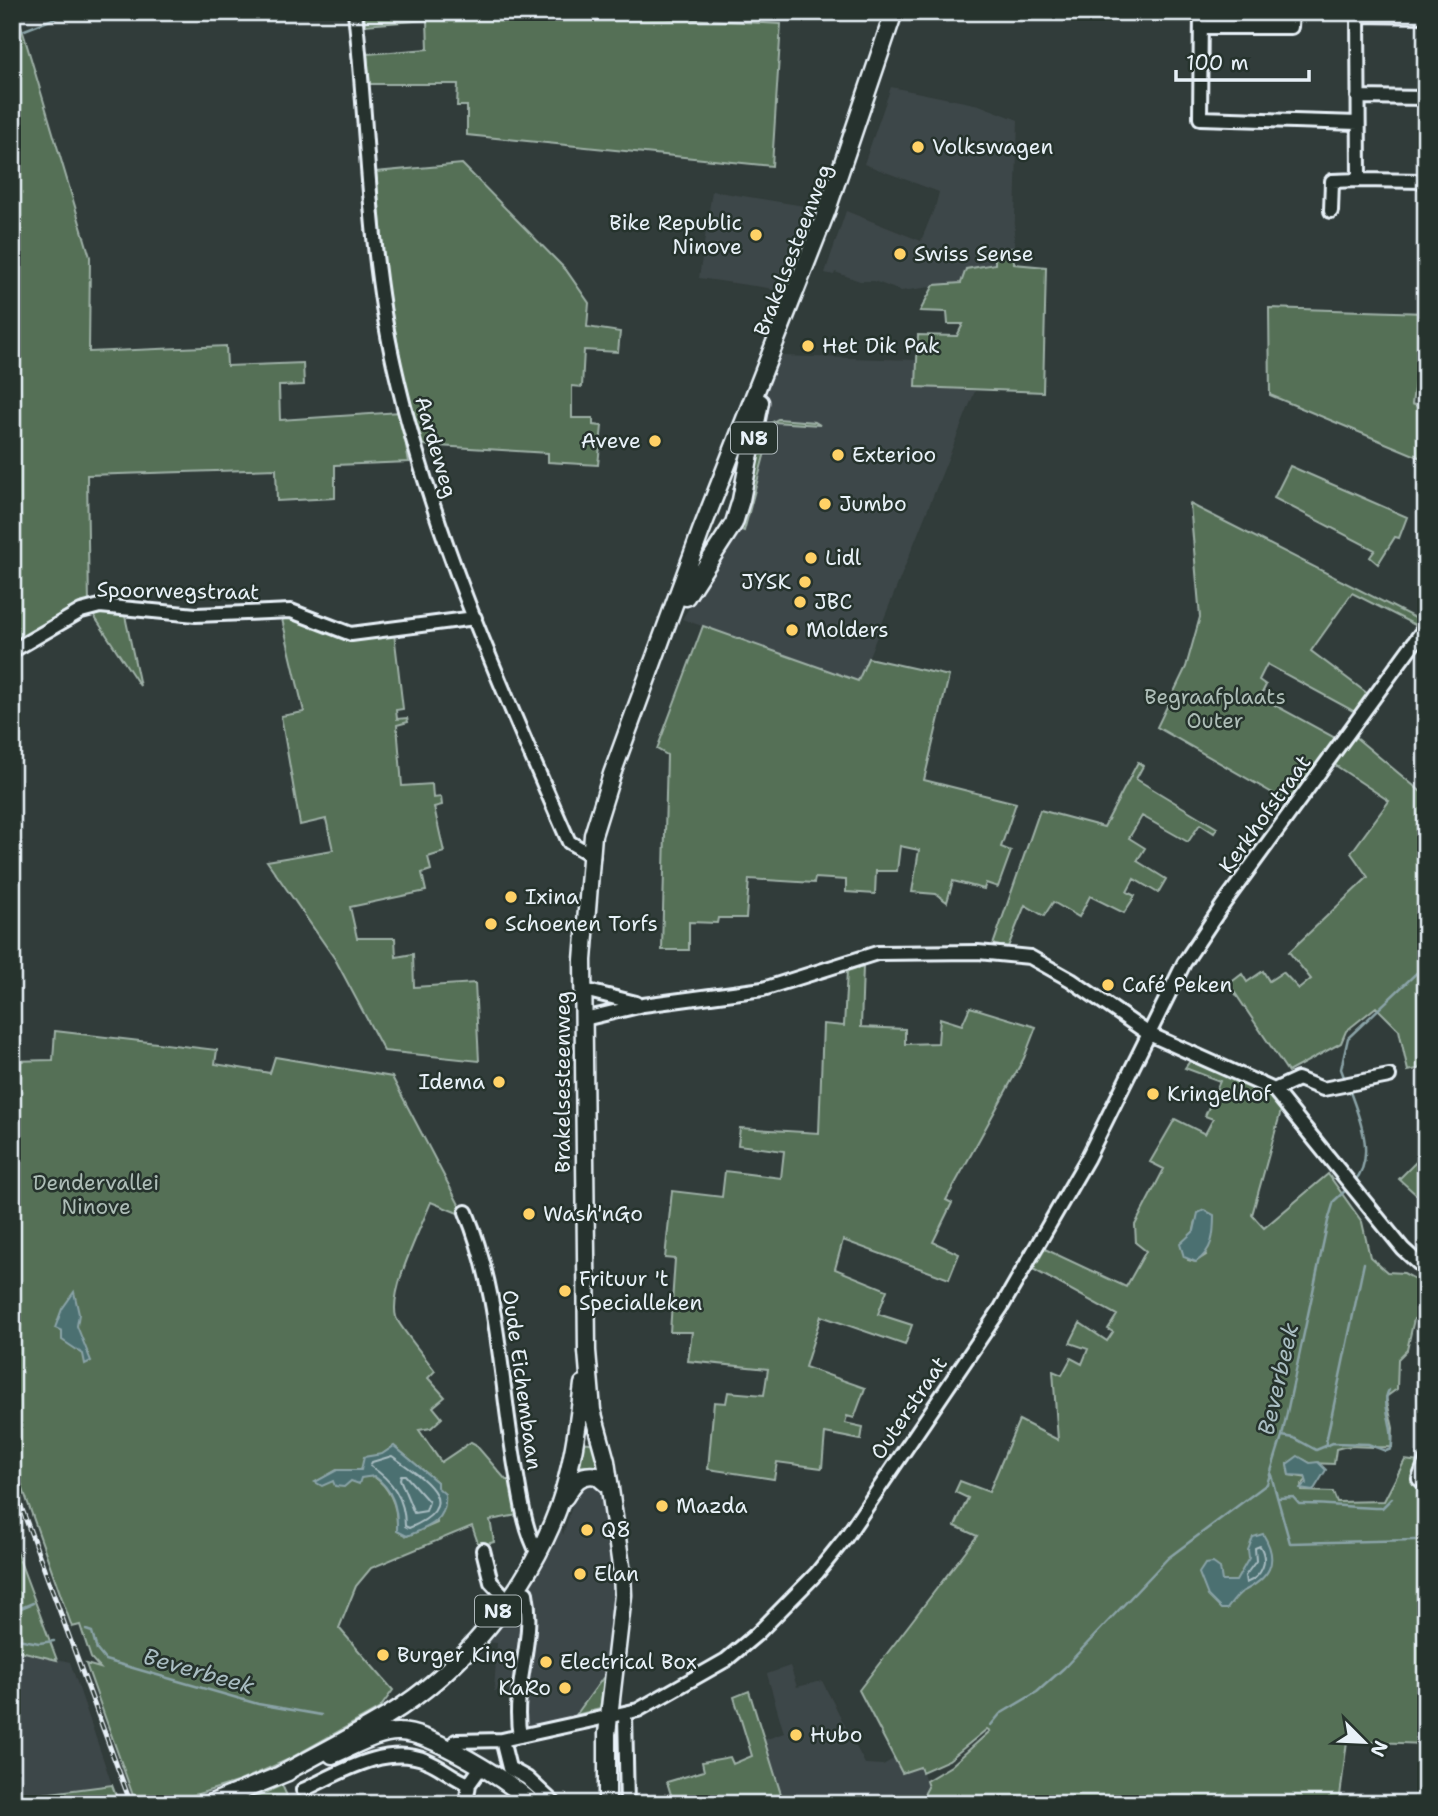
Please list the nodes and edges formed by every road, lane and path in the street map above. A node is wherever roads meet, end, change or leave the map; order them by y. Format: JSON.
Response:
{"nodes":[{"id":1,"x":355,"y":12,"type":"edge"},
{"id":2,"x":894,"y":12,"type":"edge"},
{"id":3,"x":900,"y":12,"type":"edge"},
{"id":4,"x":1201,"y":12,"type":"edge"},
{"id":5,"x":1292,"y":12,"type":"edge"},
{"id":6,"x":1358,"y":14,"type":"edge"},
{"id":7,"x":1426,"y":16,"type":"edge"},
{"id":8,"x":1201,"y":27,"type":"junction"},
{"id":9,"x":1358,"y":97,"type":"junction"},
{"id":10,"x":1426,"y":99,"type":"edge"},
{"id":11,"x":1358,"y":123,"type":"junction"},
{"id":12,"x":1359,"y":180,"type":"junction"},
{"id":13,"x":1426,"y":181,"type":"edge"},
{"id":14,"x":1331,"y":211,"type":"dead end"},
{"id":15,"x":716,"y":495,"type":"junction"},
{"id":16,"x":739,"y":506,"type":"junction"},
{"id":17,"x":701,"y":531,"type":"junction"},
{"id":18,"x":723,"y":540,"type":"junction"},
{"id":19,"x":475,"y":618,"type":"junction"},
{"id":20,"x":1426,"y":626,"type":"edge"},
{"id":21,"x":12,"y":651,"type":"edge"},
{"id":22,"x":593,"y":856,"type":"junction"},
{"id":23,"x":584,"y":990,"type":"junction"},
{"id":24,"x":643,"y":1005,"type":"junction"},
{"id":25,"x":584,"y":1019,"type":"junction"},
{"id":26,"x":1149,"y":1034,"type":"junction"},
{"id":27,"x":1389,"y":1076,"type":"dead end"},
{"id":28,"x":1275,"y":1090,"type":"junction"},
{"id":29,"x":466,"y":1212,"type":"dead end"},
{"id":30,"x":1426,"y":1270,"type":"edge"},
{"id":31,"x":587,"y":1350,"type":"junction"},
{"id":32,"x":1426,"y":1461,"type":"edge"},
{"id":33,"x":1419,"y":1479,"type":"dead end"},
{"id":34,"x":610,"y":1487,"type":"junction"},
{"id":35,"x":558,"y":1507,"type":"junction"},
{"id":36,"x":483,"y":1550,"type":"dead end"},
{"id":37,"x":538,"y":1554,"type":"junction"},
{"id":38,"x":526,"y":1593,"type":"dead end"},
{"id":39,"x":507,"y":1599,"type":"junction"},
{"id":40,"x":414,"y":1696,"type":"junction"},
{"id":41,"x":625,"y":1714,"type":"junction"},
{"id":42,"x":608,"y":1717,"type":"junction"},
{"id":43,"x":412,"y":1734,"type":"junction"},
{"id":44,"x":520,"y":1736,"type":"junction"},
{"id":45,"x":502,"y":1740,"type":"junction"},
{"id":46,"x":456,"y":1741,"type":"dead end"},
{"id":47,"x":482,"y":1766,"type":"junction"},
{"id":48,"x":280,"y":1775,"type":"junction"},
{"id":49,"x":469,"y":1784,"type":"junction"},
{"id":50,"x":303,"y":1790,"type":"dead end"},
{"id":51,"x":209,"y":1804,"type":"edge"},
{"id":52,"x":466,"y":1804,"type":"edge"},
{"id":53,"x":533,"y":1804,"type":"edge"},
{"id":54,"x":555,"y":1804,"type":"edge"},
{"id":55,"x":607,"y":1804,"type":"edge"},
{"id":56,"x":627,"y":1804,"type":"edge"}],
"edges":[{"from":1,"to":19,"type":"street","name":"Aardeweg"},
{"from":2,"to":15,"type":"main road","name":"Brakelsesteenweg","number":"N8"},
{"from":3,"to":16,"type":"main road","name":"Brakelsesteenweg","number":"N8"},
{"from":4,"to":8,"type":"street"},
{"from":5,"to":8,"type":"street"},
{"from":6,"to":7,"type":"street"},
{"from":6,"to":9,"type":"street"},
{"from":8,"to":11,"type":"street"},
{"from":9,"to":10,"type":"street"},
{"from":9,"to":11,"type":"street"},
{"from":11,"to":12,"type":"street"},
{"from":12,"to":13,"type":"street"},
{"from":12,"to":14,"type":"street"},
{"from":15,"to":16,"type":"main road"},
{"from":15,"to":17,"type":"main road","name":"Brakelsesteenweg","number":"N8"},
{"from":16,"to":18,"type":"main road","name":"Brakelsesteenweg","number":"N8"},
{"from":17,"to":18,"type":"main road"},
{"from":17,"to":22,"type":"main road","name":"Brakelsesteenweg","number":"N8"},
{"from":18,"to":22,"type":"main road","name":"Brakelsesteenweg","number":"N8"},
{"from":19,"to":21,"type":"street","name":"Spoorwegstraat"},
{"from":19,"to":22,"type":"street","name":"Aardeweg"},
{"from":20,"to":26,"type":"street","name":"Kerkhofstraat"},
{"from":22,"to":23,"type":"main road","name":"Brakelsesteenweg","number":"N8"},
{"from":23,"to":24,"type":"street"},
{"from":23,"to":25,"type":"main road","name":"Brakelsesteenweg","number":"N8"},
{"from":24,"to":25,"type":"street"},
{"from":24,"to":26,"type":"street"},
{"from":25,"to":31,"type":"main road","name":"Brakelsesteenweg","number":"N8"},
{"from":26,"to":28,"type":"street"},
{"from":26,"to":41,"type":"street","name":"Outerstraat"},
{"from":27,"to":28,"type":"street"},
{"from":28,"to":30,"type":"street"},
{"from":29,"to":37,"type":"street","name":"Oude Eichembaan"},
{"from":31,"to":34,"type":"main road","name":"Brakelsesteenweg","number":"N8"},
{"from":31,"to":35,"type":"main road","name":"Brakelsesteenweg","number":"N8"},
{"from":32,"to":33,"type":"street"},
{"from":34,"to":35,"type":"main road"},
{"from":34,"to":42,"type":"main road","name":"Brakelsesteenweg","number":"N8"},
{"from":35,"to":37,"type":"main road","number":"N8"},
{"from":36,"to":39,"type":"street"},
{"from":37,"to":39,"type":"main road","number":"N8"},
{"from":38,"to":44,"type":"street"},
{"from":39,"to":40,"type":"main road","number":"N8"},
{"from":40,"to":43,"type":"main road"},
{"from":40,"to":48,"type":"main road","number":"N8"},
{"from":41,"to":42,"type":"street","name":"Outerstraat"},
{"from":41,"to":56,"type":"street"},
{"from":42,"to":44,"type":"street"},
{"from":42,"to":55,"type":"main road","number":"N8"},
{"from":43,"to":47,"type":"main road"},
{"from":43,"to":48,"type":"main road","number":"N8"},
{"from":44,"to":45,"type":"street"},
{"from":45,"to":46,"type":"street"},
{"from":45,"to":54,"type":"street"},
{"from":47,"to":49,"type":"street"},
{"from":47,"to":53,"type":"main road"},
{"from":48,"to":51,"type":"main road","number":"N8"},
{"from":49,"to":50,"type":"street"},
{"from":49,"to":52,"type":"street"}]}
